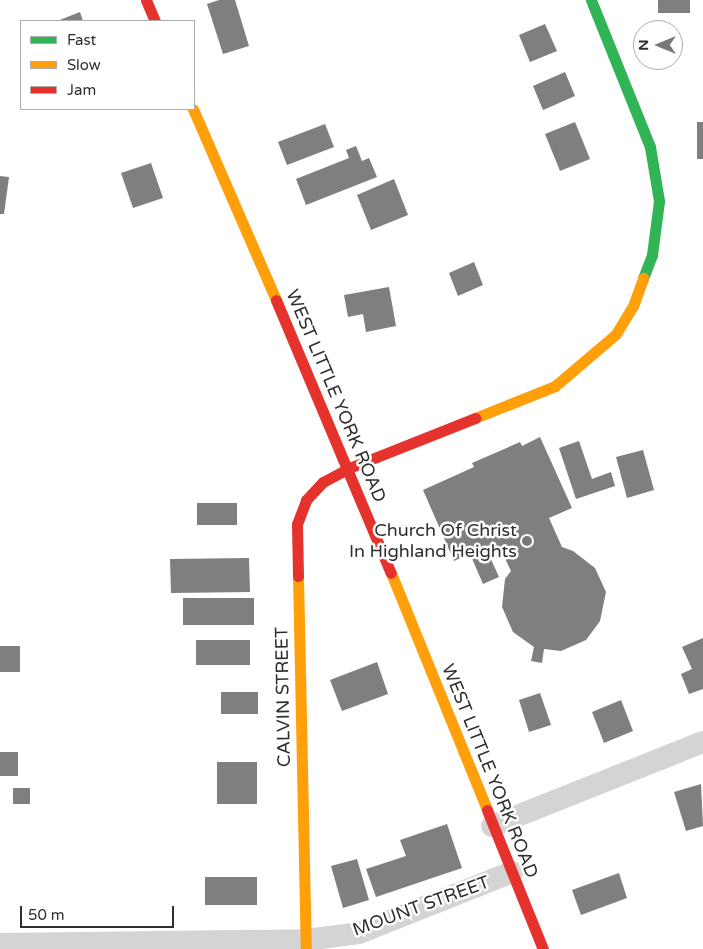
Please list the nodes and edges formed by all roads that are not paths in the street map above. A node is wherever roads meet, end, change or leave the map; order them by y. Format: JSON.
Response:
{"nodes":[{"id":1,"x":146,"y":0,"type":"edge"},
{"id":2,"x":590,"y":0,"type":"edge"},
{"id":3,"x":155,"y":20,"type":"edge"},
{"id":4,"x":193,"y":110,"type":"edge"},
{"id":5,"x":348,"y":468,"type":"junction"},
{"id":6,"x":703,"y":742,"type":"edge"},
{"id":7,"x":492,"y":826,"type":"junction"},
{"id":8,"x":512,"y":872,"type":"junction"},
{"id":9,"x":0,"y":944,"type":"edge"},
{"id":10,"x":306,"y":944,"type":"edge"},
{"id":11,"x":543,"y":949,"type":"edge"}],
"edges":[{"from":1,"to":3,"type":"street"},
{"from":2,"to":5,"type":"street","name":"CALVIN STREET"},
{"from":4,"to":5,"type":"street","name":"WEST LITTLE YORK ROAD"},
{"from":5,"to":7,"type":"street","name":"WEST LITTLE YORK ROAD"},
{"from":5,"to":10,"type":"street","name":"CALVIN STREET"},
{"from":6,"to":7,"type":"street"},
{"from":7,"to":8,"type":"street","name":"WEST LITTLE YORK ROAD"},
{"from":8,"to":10,"type":"street","name":"MOUNT STREET"},
{"from":8,"to":11,"type":"street","name":"WEST LITTLE YORK ROAD"},
{"from":9,"to":10,"type":"street","name":"MOUNT STREET"}]}
